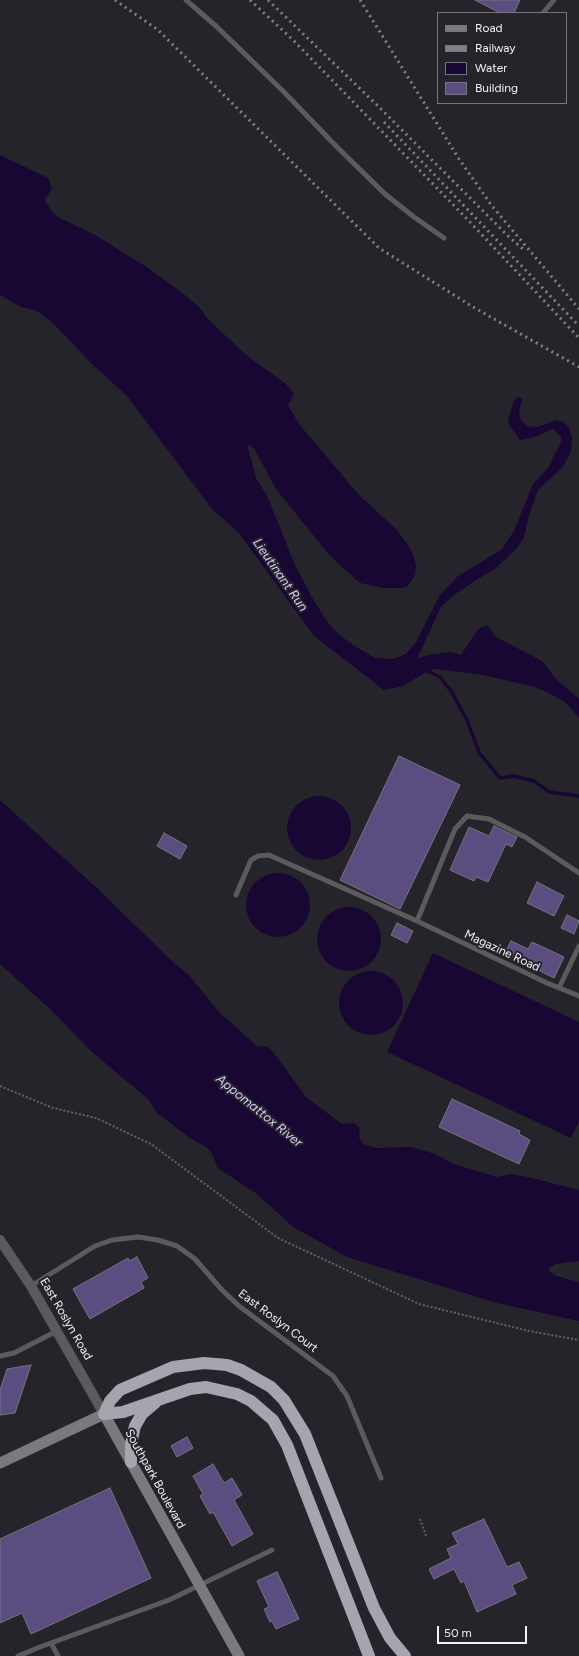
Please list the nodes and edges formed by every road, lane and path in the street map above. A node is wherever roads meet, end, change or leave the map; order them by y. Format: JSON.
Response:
{"nodes":[{"id":1,"x":186,"y":0,"type":"edge"},
{"id":2,"x":554,"y":0,"type":"edge"},
{"id":3,"x":544,"y":12,"type":"edge"},
{"id":4,"x":444,"y":238,"type":"dead end"},
{"id":5,"x":579,"y":873,"type":"edge"},
{"id":6,"x":236,"y":895,"type":"dead end"},
{"id":7,"x":417,"y":921,"type":"junction"},
{"id":8,"x":579,"y":946,"type":"edge"},
{"id":9,"x":559,"y":988,"type":"junction"},
{"id":10,"x":579,"y":996,"type":"edge"},
{"id":11,"x":0,"y":1086,"type":"edge"},
{"id":12,"x":0,"y":1240,"type":"edge"},
{"id":13,"x":31,"y":1286,"type":"junction"},
{"id":14,"x":57,"y":1331,"type":"junction"},
{"id":15,"x":579,"y":1340,"type":"edge"},
{"id":16,"x":0,"y":1356,"type":"edge"},
{"id":17,"x":162,"y":1397,"type":"junction"},
{"id":18,"x":104,"y":1414,"type":"junction"},
{"id":19,"x":0,"y":1462,"type":"edge"},
{"id":20,"x":131,"y":1462,"type":"junction"},
{"id":21,"x":381,"y":1478,"type":"dead end"},
{"id":22,"x":420,"y":1519,"type":"dead end"},
{"id":23,"x":426,"y":1536,"type":"dead end"},
{"id":24,"x":272,"y":1550,"type":"dead end"},
{"id":25,"x":200,"y":1585,"type":"junction"},
{"id":26,"x":51,"y":1643,"type":"junction"},
{"id":27,"x":18,"y":1656,"type":"edge"},
{"id":28,"x":58,"y":1656,"type":"edge"},
{"id":29,"x":239,"y":1656,"type":"edge"},
{"id":30,"x":368,"y":1656,"type":"edge"},
{"id":31,"x":405,"y":1656,"type":"edge"}],
"edges":[{"from":1,"to":4,"type":"lane"},
{"from":2,"to":3,"type":"lane"},
{"from":5,"to":7,"type":"lane"},
{"from":6,"to":7,"type":"lane","name":"Magazine Road"},
{"from":7,"to":9,"type":"lane","name":"Magazine Road"},
{"from":8,"to":9,"type":"lane"},
{"from":9,"to":10,"type":"lane","name":"Magazine Road"},
{"from":11,"to":15,"type":"path"},
{"from":12,"to":13,"type":"street","name":"East Roslyn Road"},
{"from":13,"to":14,"type":"street","name":"East Roslyn Road"},
{"from":13,"to":21,"type":"lane","name":"East Roslyn Court"},
{"from":14,"to":16,"type":"lane"},
{"from":14,"to":18,"type":"street","name":"East Roslyn Road"},
{"from":17,"to":18,"type":"highway"},
{"from":17,"to":20,"type":"highway"},
{"from":17,"to":30,"type":"highway"},
{"from":18,"to":19,"type":"main road"},
{"from":18,"to":20,"type":"main road","name":"Southpark Boulevard"},
{"from":18,"to":31,"type":"highway"},
{"from":20,"to":25,"type":"main road","name":"Southpark Boulevard"},
{"from":22,"to":23,"type":"path"},
{"from":24,"to":25,"type":"lane"},
{"from":25,"to":26,"type":"lane"},
{"from":25,"to":29,"type":"main road","name":"Southpark Boulevard"},
{"from":26,"to":27,"type":"lane"},
{"from":26,"to":28,"type":"lane"}]}
